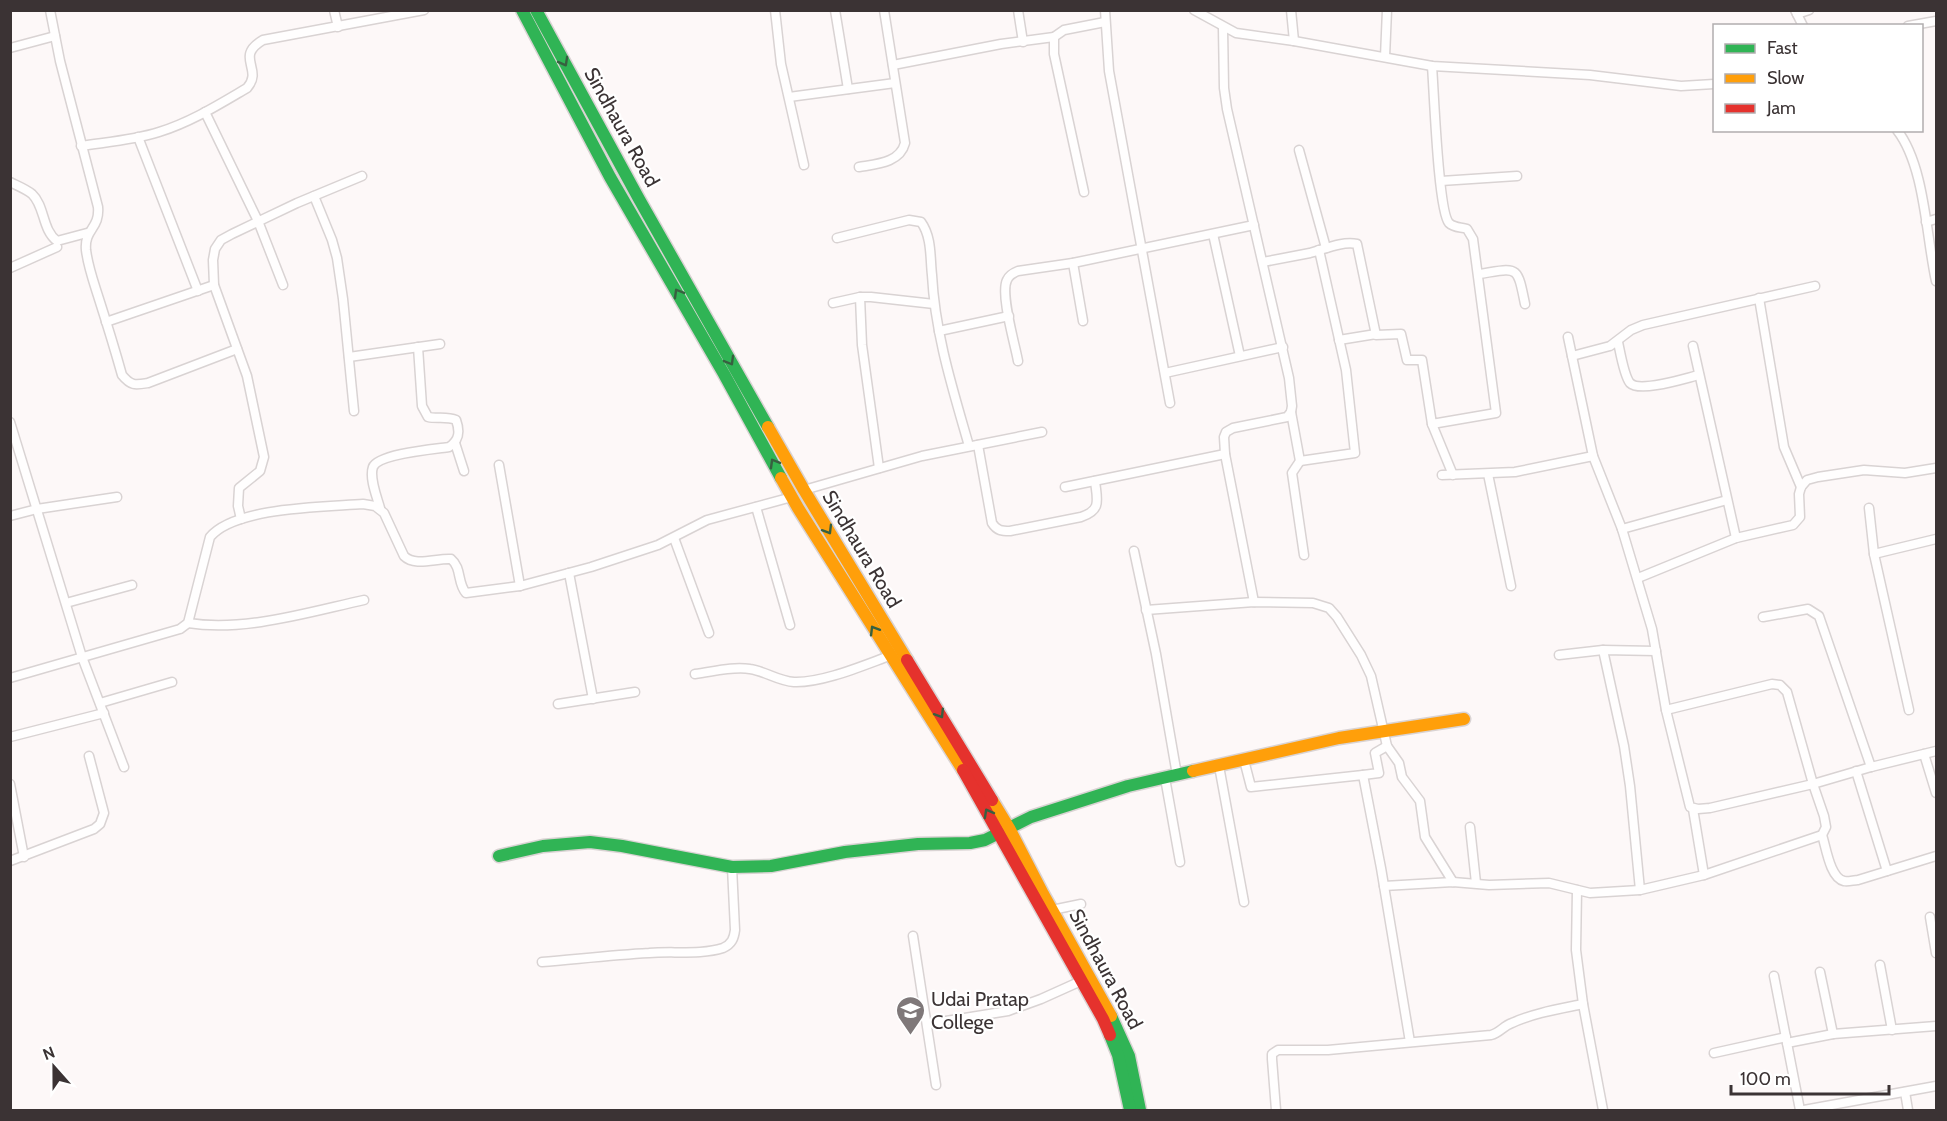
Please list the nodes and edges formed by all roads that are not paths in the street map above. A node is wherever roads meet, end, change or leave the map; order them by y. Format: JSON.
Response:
{"nodes":[{"id":1,"x":50,"y":10,"type":"edge"},
{"id":2,"x":334,"y":10,"type":"edge"},
{"id":3,"x":424,"y":10,"type":"edge"},
{"id":4,"x":522,"y":10,"type":"edge"},
{"id":5,"x":536,"y":10,"type":"edge"},
{"id":6,"x":775,"y":10,"type":"edge"},
{"id":7,"x":835,"y":10,"type":"edge"},
{"id":8,"x":884,"y":10,"type":"edge"},
{"id":9,"x":1018,"y":10,"type":"edge"},
{"id":10,"x":1105,"y":10,"type":"edge"},
{"id":11,"x":1194,"y":10,"type":"edge"},
{"id":12,"x":1291,"y":10,"type":"edge"},
{"id":13,"x":1387,"y":10,"type":"edge"},
{"id":14,"x":1809,"y":10,"type":"edge"},
{"id":15,"x":1796,"y":12,"type":"edge"},
{"id":16,"x":1936,"y":21,"type":"edge"},
{"id":17,"x":1105,"y":22,"type":"junction"},
{"id":18,"x":1919,"y":24,"type":"edge"},
{"id":19,"x":338,"y":27,"type":"junction"},
{"id":20,"x":1223,"y":28,"type":"junction"},
{"id":21,"x":55,"y":36,"type":"junction"},
{"id":22,"x":1054,"y":37,"type":"junction"},
{"id":23,"x":1294,"y":41,"type":"junction"},
{"id":24,"x":1023,"y":42,"type":"junction"},
{"id":25,"x":10,"y":48,"type":"edge"},
{"id":26,"x":1385,"y":57,"type":"junction"},
{"id":27,"x":892,"y":65,"type":"junction"},
{"id":28,"x":1432,"y":66,"type":"junction"},
{"id":29,"x":895,"y":83,"type":"junction"},
{"id":30,"x":1713,"y":84,"type":"edge"},
{"id":31,"x":848,"y":89,"type":"junction"},
{"id":32,"x":789,"y":97,"type":"junction"},
{"id":33,"x":205,"y":112,"type":"junction"},
{"id":34,"x":1898,"y":132,"type":"edge"},
{"id":35,"x":138,"y":137,"type":"junction"},
{"id":36,"x":81,"y":146,"type":"junction"},
{"id":37,"x":1299,"y":150,"type":"dead end"},
{"id":38,"x":804,"y":165,"type":"dead end"},
{"id":39,"x":859,"y":167,"type":"dead end"},
{"id":40,"x":362,"y":176,"type":"dead end"},
{"id":41,"x":1517,"y":176,"type":"dead end"},
{"id":42,"x":10,"y":182,"type":"edge"},
{"id":43,"x":1441,"y":182,"type":"junction"},
{"id":44,"x":1084,"y":192,"type":"dead end"},
{"id":45,"x":315,"y":196,"type":"junction"},
{"id":46,"x":1936,"y":219,"type":"edge"},
{"id":47,"x":258,"y":221,"type":"junction"},
{"id":48,"x":1926,"y":222,"type":"junction"},
{"id":49,"x":1254,"y":225,"type":"junction"},
{"id":50,"x":87,"y":234,"type":"junction"},
{"id":51,"x":1213,"y":234,"type":"junction"},
{"id":52,"x":837,"y":238,"type":"dead end"},
{"id":53,"x":57,"y":247,"type":"dead end"},
{"id":54,"x":1322,"y":249,"type":"junction"},
{"id":55,"x":1141,"y":250,"type":"junction"},
{"id":56,"x":1263,"y":262,"type":"junction"},
{"id":57,"x":1073,"y":264,"type":"junction"},
{"id":58,"x":10,"y":268,"type":"edge"},
{"id":59,"x":1479,"y":274,"type":"junction"},
{"id":60,"x":1936,"y":281,"type":"edge"},
{"id":61,"x":214,"y":285,"type":"junction"},
{"id":62,"x":283,"y":285,"type":"dead end"},
{"id":63,"x":1815,"y":286,"type":"dead end"},
{"id":64,"x":198,"y":291,"type":"junction"},
{"id":65,"x":860,"y":297,"type":"junction"},
{"id":66,"x":1759,"y":298,"type":"junction"},
{"id":67,"x":833,"y":303,"type":"dead end"},
{"id":68,"x":934,"y":304,"type":"junction"},
{"id":69,"x":1525,"y":304,"type":"dead end"},
{"id":70,"x":1009,"y":316,"type":"junction"},
{"id":71,"x":1083,"y":321,"type":"dead end"},
{"id":72,"x":106,"y":322,"type":"junction"},
{"id":73,"x":939,"y":331,"type":"junction"},
{"id":74,"x":1376,"y":334,"type":"junction"},
{"id":75,"x":1568,"y":337,"type":"dead end"},
{"id":76,"x":1339,"y":340,"type":"junction"},
{"id":77,"x":1618,"y":342,"type":"junction"},
{"id":78,"x":440,"y":344,"type":"dead end"},
{"id":79,"x":1693,"y":346,"type":"dead end"},
{"id":80,"x":418,"y":347,"type":"junction"},
{"id":81,"x":1283,"y":347,"type":"junction"},
{"id":82,"x":237,"y":350,"type":"junction"},
{"id":83,"x":1572,"y":356,"type":"junction"},
{"id":84,"x":349,"y":357,"type":"junction"},
{"id":85,"x":1240,"y":357,"type":"junction"},
{"id":86,"x":1018,"y":361,"type":"dead end"},
{"id":87,"x":1165,"y":373,"type":"junction"},
{"id":88,"x":1699,"y":375,"type":"junction"},
{"id":89,"x":1170,"y":403,"type":"dead end"},
{"id":90,"x":354,"y":411,"type":"dead end"},
{"id":91,"x":1291,"y":412,"type":"junction"},
{"id":92,"x":10,"y":422,"type":"edge"},
{"id":93,"x":1432,"y":424,"type":"junction"},
{"id":94,"x":1042,"y":432,"type":"dead end"},
{"id":95,"x":455,"y":443,"type":"junction"},
{"id":96,"x":973,"y":446,"type":"junction"},
{"id":97,"x":1225,"y":454,"type":"junction"},
{"id":98,"x":1593,"y":456,"type":"junction"},
{"id":99,"x":1300,"y":461,"type":"junction"},
{"id":100,"x":499,"y":465,"type":"dead end"},
{"id":101,"x":879,"y":468,"type":"junction"},
{"id":102,"x":1936,"y":468,"type":"edge"},
{"id":103,"x":464,"y":471,"type":"dead end"},
{"id":104,"x":1453,"y":474,"type":"junction"},
{"id":105,"x":1488,"y":474,"type":"junction"},
{"id":106,"x":1442,"y":475,"type":"dead end"},
{"id":107,"x":1095,"y":481,"type":"junction"},
{"id":108,"x":1065,"y":487,"type":"dead end"},
{"id":109,"x":1801,"y":487,"type":"junction"},
{"id":110,"x":804,"y":490,"type":"junction"},
{"id":111,"x":117,"y":497,"type":"dead end"},
{"id":112,"x":792,"y":497,"type":"junction"},
{"id":113,"x":1727,"y":500,"type":"junction"},
{"id":114,"x":756,"y":507,"type":"junction"},
{"id":115,"x":380,"y":508,"type":"junction"},
{"id":116,"x":1869,"y":508,"type":"dead end"},
{"id":117,"x":37,"y":509,"type":"junction"},
{"id":118,"x":10,"y":516,"type":"edge"},
{"id":119,"x":241,"y":519,"type":"junction"},
{"id":120,"x":1622,"y":529,"type":"junction"},
{"id":121,"x":674,"y":538,"type":"junction"},
{"id":122,"x":1736,"y":538,"type":"junction"},
{"id":123,"x":1936,"y":539,"type":"edge"},
{"id":124,"x":1134,"y":550,"type":"dead end"},
{"id":125,"x":1874,"y":554,"type":"junction"},
{"id":126,"x":1304,"y":555,"type":"dead end"},
{"id":127,"x":569,"y":573,"type":"junction"},
{"id":128,"x":1638,"y":578,"type":"junction"},
{"id":129,"x":132,"y":585,"type":"dead end"},
{"id":130,"x":520,"y":586,"type":"junction"},
{"id":131,"x":1511,"y":586,"type":"dead end"},
{"id":132,"x":364,"y":600,"type":"dead end"},
{"id":133,"x":1254,"y":602,"type":"junction"},
{"id":134,"x":66,"y":603,"type":"junction"},
{"id":135,"x":1146,"y":610,"type":"junction"},
{"id":136,"x":1762,"y":617,"type":"dead end"},
{"id":137,"x":188,"y":623,"type":"junction"},
{"id":138,"x":790,"y":625,"type":"dead end"},
{"id":139,"x":709,"y":633,"type":"dead end"},
{"id":140,"x":1603,"y":650,"type":"junction"},
{"id":141,"x":1656,"y":651,"type":"junction"},
{"id":142,"x":892,"y":655,"type":"junction"},
{"id":143,"x":1559,"y":655,"type":"dead end"},
{"id":144,"x":82,"y":657,"type":"junction"},
{"id":145,"x":695,"y":674,"type":"dead end"},
{"id":146,"x":10,"y":678,"type":"edge"},
{"id":147,"x":172,"y":682,"type":"dead end"},
{"id":148,"x":634,"y":692,"type":"dead end"},
{"id":149,"x":593,"y":699,"type":"junction"},
{"id":150,"x":100,"y":703,"type":"junction"},
{"id":151,"x":558,"y":705,"type":"dead end"},
{"id":152,"x":1666,"y":710,"type":"junction"},
{"id":153,"x":1909,"y":710,"type":"dead end"},
{"id":154,"x":104,"y":713,"type":"junction"},
{"id":155,"x":1464,"y":719,"type":"dead end"},
{"id":156,"x":1383,"y":731,"type":"junction"},
{"id":157,"x":10,"y":737,"type":"edge"},
{"id":158,"x":1387,"y":746,"type":"junction"},
{"id":159,"x":1936,"y":751,"type":"edge"},
{"id":160,"x":1924,"y":754,"type":"junction"},
{"id":161,"x":89,"y":756,"type":"dead end"},
{"id":162,"x":1244,"y":760,"type":"junction"},
{"id":163,"x":1219,"y":766,"type":"junction"},
{"id":164,"x":1871,"y":766,"type":"junction"},
{"id":165,"x":124,"y":767,"type":"dead end"},
{"id":166,"x":1856,"y":771,"type":"junction"},
{"id":167,"x":1363,"y":775,"type":"junction"},
{"id":168,"x":1171,"y":776,"type":"junction"},
{"id":169,"x":10,"y":784,"type":"edge"},
{"id":170,"x":1813,"y":784,"type":"junction"},
{"id":171,"x":1936,"y":794,"type":"edge"},
{"id":172,"x":1693,"y":809,"type":"junction"},
{"id":173,"x":1470,"y":827,"type":"dead end"},
{"id":174,"x":1004,"y":831,"type":"junction"},
{"id":175,"x":1822,"y":835,"type":"junction"},
{"id":176,"x":499,"y":856,"type":"dead end"},
{"id":177,"x":1936,"y":856,"type":"edge"},
{"id":178,"x":24,"y":857,"type":"junction"},
{"id":179,"x":10,"y":861,"type":"edge"},
{"id":180,"x":1180,"y":862,"type":"dead end"},
{"id":181,"x":732,"y":867,"type":"junction"},
{"id":182,"x":1887,"y":871,"type":"junction"},
{"id":183,"x":1704,"y":875,"type":"junction"},
{"id":184,"x":1453,"y":882,"type":"junction"},
{"id":185,"x":1476,"y":883,"type":"junction"},
{"id":186,"x":1384,"y":886,"type":"junction"},
{"id":187,"x":1577,"y":890,"type":"junction"},
{"id":188,"x":1640,"y":890,"type":"junction"},
{"id":189,"x":1244,"y":902,"type":"dead end"},
{"id":190,"x":1081,"y":904,"type":"dead end"},
{"id":191,"x":1052,"y":910,"type":"junction"},
{"id":192,"x":1930,"y":917,"type":"dead end"},
{"id":193,"x":913,"y":936,"type":"dead end"},
{"id":194,"x":1936,"y":953,"type":"edge"},
{"id":195,"x":542,"y":962,"type":"dead end"},
{"id":196,"x":1880,"y":965,"type":"dead end"},
{"id":197,"x":1820,"y":972,"type":"dead end"},
{"id":198,"x":1774,"y":976,"type":"dead end"},
{"id":199,"x":1081,"y":981,"type":"junction"},
{"id":200,"x":1583,"y":1004,"type":"junction"},
{"id":201,"x":927,"y":1024,"type":"junction"},
{"id":202,"x":1936,"y":1026,"type":"edge"},
{"id":203,"x":1892,"y":1030,"type":"junction"},
{"id":204,"x":1833,"y":1034,"type":"junction"},
{"id":205,"x":1786,"y":1040,"type":"junction"},
{"id":206,"x":1410,"y":1042,"type":"junction"},
{"id":207,"x":1714,"y":1053,"type":"dead end"},
{"id":208,"x":936,"y":1085,"type":"dead end"},
{"id":209,"x":1936,"y":1086,"type":"edge"},
{"id":210,"x":1905,"y":1092,"type":"junction"},
{"id":211,"x":1130,"y":1110,"type":"edge"},
{"id":212,"x":1140,"y":1110,"type":"edge"},
{"id":213,"x":1276,"y":1110,"type":"edge"},
{"id":214,"x":1603,"y":1110,"type":"edge"},
{"id":215,"x":1802,"y":1110,"type":"edge"},
{"id":216,"x":1908,"y":1110,"type":"edge"}],
"edges":[{"from":1,"to":21,"type":"street"},
{"from":2,"to":19,"type":"street"},
{"from":3,"to":19,"type":"street"},
{"from":112,"to":4,"type":"street","one_way":true},
{"from":5,"to":110,"type":"street","name":"Sindhaura Road","one_way":true},
{"from":6,"to":32,"type":"street"},
{"from":7,"to":31,"type":"street"},
{"from":8,"to":27,"type":"street"},
{"from":9,"to":24,"type":"street"},
{"from":10,"to":17,"type":"street"},
{"from":11,"to":20,"type":"street"},
{"from":12,"to":23,"type":"street"},
{"from":13,"to":26,"type":"street"},
{"from":14,"to":15,"type":"street"},
{"from":16,"to":18,"type":"street"},
{"from":17,"to":22,"type":"street"},
{"from":17,"to":55,"type":"street"},
{"from":19,"to":33,"type":"street"},
{"from":20,"to":23,"type":"street"},
{"from":20,"to":49,"type":"street"},
{"from":21,"to":25,"type":"street"},
{"from":21,"to":36,"type":"street"},
{"from":22,"to":24,"type":"street"},
{"from":22,"to":44,"type":"street"},
{"from":23,"to":26,"type":"street"},
{"from":24,"to":27,"type":"street"},
{"from":26,"to":28,"type":"street"},
{"from":27,"to":29,"type":"street"},
{"from":28,"to":30,"type":"street"},
{"from":28,"to":43,"type":"street"},
{"from":29,"to":31,"type":"street"},
{"from":29,"to":39,"type":"street"},
{"from":31,"to":32,"type":"street"},
{"from":32,"to":38,"type":"street"},
{"from":33,"to":35,"type":"street"},
{"from":33,"to":47,"type":"street"},
{"from":34,"to":48,"type":"street"},
{"from":35,"to":36,"type":"street"},
{"from":35,"to":64,"type":"street"},
{"from":36,"to":50,"type":"street"},
{"from":37,"to":54,"type":"street"},
{"from":40,"to":45,"type":"street"},
{"from":41,"to":43,"type":"street"},
{"from":42,"to":50,"type":"street"},
{"from":43,"to":59,"type":"street"},
{"from":45,"to":47,"type":"street"},
{"from":45,"to":84,"type":"street"},
{"from":46,"to":48,"type":"street"},
{"from":47,"to":61,"type":"street"},
{"from":47,"to":62,"type":"street"},
{"from":48,"to":60,"type":"street"},
{"from":49,"to":51,"type":"street"},
{"from":49,"to":56,"type":"street"},
{"from":50,"to":72,"type":"street"},
{"from":51,"to":55,"type":"street"},
{"from":51,"to":85,"type":"street"},
{"from":52,"to":68,"type":"street"},
{"from":53,"to":58,"type":"street"},
{"from":54,"to":56,"type":"street"},
{"from":54,"to":74,"type":"street"},
{"from":54,"to":76,"type":"street"},
{"from":55,"to":57,"type":"street"},
{"from":55,"to":87,"type":"street"},
{"from":56,"to":81,"type":"street"},
{"from":57,"to":70,"type":"street"},
{"from":57,"to":71,"type":"street"},
{"from":59,"to":69,"type":"street"},
{"from":59,"to":93,"type":"street"},
{"from":61,"to":64,"type":"street"},
{"from":61,"to":82,"type":"street"},
{"from":63,"to":66,"type":"street"},
{"from":64,"to":72,"type":"street"},
{"from":65,"to":67,"type":"street"},
{"from":65,"to":68,"type":"street"},
{"from":65,"to":101,"type":"street"},
{"from":66,"to":77,"type":"street"},
{"from":66,"to":109,"type":"street"},
{"from":68,"to":73,"type":"street"},
{"from":70,"to":73,"type":"street"},
{"from":70,"to":86,"type":"street"},
{"from":72,"to":82,"type":"street"},
{"from":73,"to":96,"type":"street"},
{"from":74,"to":76,"type":"street"},
{"from":74,"to":93,"type":"street"},
{"from":75,"to":83,"type":"street"},
{"from":76,"to":99,"type":"street"},
{"from":77,"to":83,"type":"street"},
{"from":77,"to":88,"type":"street"},
{"from":78,"to":80,"type":"street"},
{"from":79,"to":88,"type":"street"},
{"from":80,"to":84,"type":"street"},
{"from":80,"to":95,"type":"street"},
{"from":81,"to":85,"type":"street"},
{"from":81,"to":91,"type":"street"},
{"from":82,"to":119,"type":"street"},
{"from":83,"to":98,"type":"street"},
{"from":84,"to":90,"type":"street"},
{"from":85,"to":87,"type":"street"},
{"from":87,"to":89,"type":"street"},
{"from":88,"to":113,"type":"street"},
{"from":91,"to":97,"type":"street"},
{"from":91,"to":99,"type":"street"},
{"from":92,"to":117,"type":"street"},
{"from":93,"to":104,"type":"street"},
{"from":94,"to":96,"type":"street"},
{"from":95,"to":103,"type":"street"},
{"from":95,"to":115,"type":"street"},
{"from":96,"to":101,"type":"street"},
{"from":96,"to":107,"type":"street"},
{"from":97,"to":107,"type":"street"},
{"from":97,"to":133,"type":"street"},
{"from":98,"to":105,"type":"street"},
{"from":98,"to":120,"type":"street"},
{"from":99,"to":126,"type":"street"},
{"from":100,"to":130,"type":"street"},
{"from":101,"to":110,"type":"street"},
{"from":102,"to":109,"type":"street"},
{"from":104,"to":105,"type":"street"},
{"from":104,"to":106,"type":"street"},
{"from":105,"to":131,"type":"street"},
{"from":107,"to":108,"type":"street"},
{"from":109,"to":122,"type":"street"},
{"from":110,"to":174,"type":"street","name":"Sindhaura Road","one_way":true},
{"from":111,"to":117,"type":"street"},
{"from":112,"to":114,"type":"street"},
{"from":142,"to":112,"type":"street","one_way":true},
{"from":113,"to":120,"type":"street"},
{"from":113,"to":122,"type":"street"},
{"from":114,"to":121,"type":"street"},
{"from":114,"to":138,"type":"street"},
{"from":115,"to":119,"type":"street"},
{"from":115,"to":130,"type":"street"},
{"from":116,"to":125,"type":"street"},
{"from":117,"to":118,"type":"street"},
{"from":117,"to":134,"type":"street"},
{"from":119,"to":137,"type":"street"},
{"from":120,"to":128,"type":"street"},
{"from":121,"to":127,"type":"street"},
{"from":121,"to":139,"type":"street"},
{"from":122,"to":128,"type":"street"},
{"from":123,"to":125,"type":"street"},
{"from":124,"to":135,"type":"street"},
{"from":125,"to":153,"type":"street"},
{"from":127,"to":130,"type":"street"},
{"from":127,"to":149,"type":"street"},
{"from":128,"to":141,"type":"street"},
{"from":129,"to":134,"type":"street"},
{"from":132,"to":137,"type":"street"},
{"from":133,"to":135,"type":"street"},
{"from":133,"to":156,"type":"street"},
{"from":134,"to":144,"type":"street"},
{"from":135,"to":168,"type":"street"},
{"from":136,"to":164,"type":"street"},
{"from":137,"to":144,"type":"street"},
{"from":140,"to":141,"type":"street"},
{"from":140,"to":143,"type":"street"},
{"from":140,"to":188,"type":"street"},
{"from":141,"to":152,"type":"street"},
{"from":142,"to":145,"type":"street"},
{"from":174,"to":142,"type":"street","one_way":true},
{"from":144,"to":146,"type":"street"},
{"from":144,"to":150,"type":"street"},
{"from":147,"to":150,"type":"street"},
{"from":148,"to":149,"type":"street"},
{"from":149,"to":151,"type":"street"},
{"from":150,"to":154,"type":"street"},
{"from":152,"to":170,"type":"street"},
{"from":152,"to":172,"type":"street"},
{"from":154,"to":157,"type":"street"},
{"from":154,"to":165,"type":"street"},
{"from":155,"to":156,"type":"street"},
{"from":156,"to":158,"type":"street"},
{"from":156,"to":162,"type":"street"},
{"from":158,"to":167,"type":"street"},
{"from":158,"to":184,"type":"street"},
{"from":159,"to":160,"type":"street"},
{"from":160,"to":164,"type":"street"},
{"from":160,"to":171,"type":"street"},
{"from":161,"to":178,"type":"street"},
{"from":162,"to":163,"type":"street"},
{"from":162,"to":167,"type":"street"},
{"from":163,"to":168,"type":"street"},
{"from":163,"to":189,"type":"street"},
{"from":164,"to":166,"type":"street"},
{"from":166,"to":170,"type":"street"},
{"from":166,"to":182,"type":"street"},
{"from":167,"to":186,"type":"street"},
{"from":168,"to":174,"type":"street"},
{"from":168,"to":180,"type":"street"},
{"from":169,"to":178,"type":"street"},
{"from":170,"to":172,"type":"street"},
{"from":170,"to":175,"type":"street"},
{"from":172,"to":183,"type":"street"},
{"from":173,"to":185,"type":"street"},
{"from":174,"to":181,"type":"street"},
{"from":174,"to":191,"type":"street","name":"Sindhaura Road"},
{"from":174,"to":199,"type":"street"},
{"from":175,"to":182,"type":"street"},
{"from":175,"to":183,"type":"street"},
{"from":176,"to":181,"type":"street"},
{"from":177,"to":182,"type":"street"},
{"from":178,"to":179,"type":"street"},
{"from":181,"to":195,"type":"street"},
{"from":183,"to":188,"type":"street"},
{"from":184,"to":185,"type":"street"},
{"from":184,"to":186,"type":"street"},
{"from":185,"to":187,"type":"street"},
{"from":186,"to":206,"type":"street"},
{"from":187,"to":188,"type":"street"},
{"from":187,"to":200,"type":"street"},
{"from":190,"to":191,"type":"street"},
{"from":191,"to":212,"type":"street","name":"Sindhaura Road"},
{"from":192,"to":194,"type":"street"},
{"from":193,"to":201,"type":"street"},
{"from":196,"to":203,"type":"street"},
{"from":197,"to":204,"type":"street"},
{"from":198,"to":205,"type":"street"},
{"from":199,"to":201,"type":"street"},
{"from":199,"to":211,"type":"street"},
{"from":200,"to":206,"type":"street"},
{"from":200,"to":214,"type":"street"},
{"from":201,"to":208,"type":"street"},
{"from":202,"to":203,"type":"street"},
{"from":203,"to":204,"type":"street"},
{"from":204,"to":205,"type":"street"},
{"from":205,"to":207,"type":"street"},
{"from":205,"to":215,"type":"street"},
{"from":206,"to":213,"type":"street"},
{"from":209,"to":210,"type":"street"},
{"from":210,"to":215,"type":"street"},
{"from":210,"to":216,"type":"street"}]}
